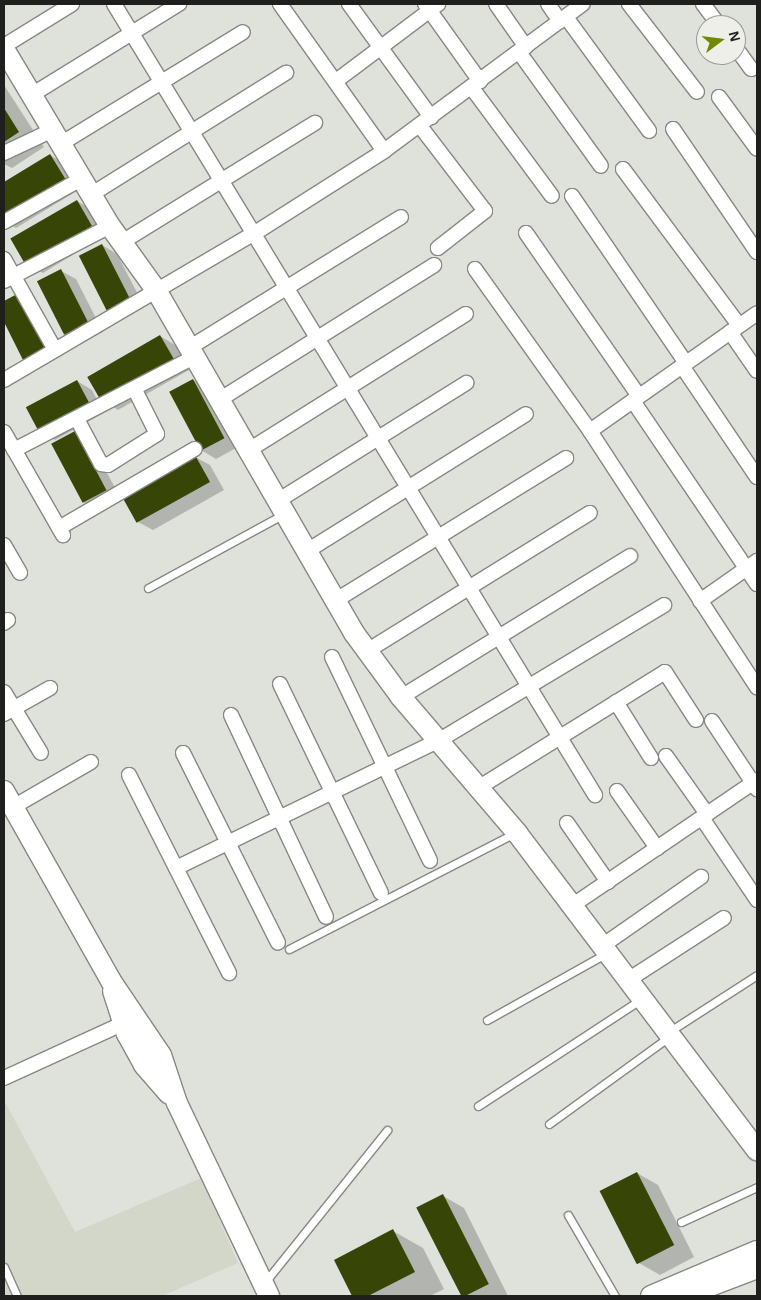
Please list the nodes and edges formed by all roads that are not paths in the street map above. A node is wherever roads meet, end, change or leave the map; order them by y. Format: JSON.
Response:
{"nodes":[{"id":1,"x":72,"y":4,"type":"edge"},
{"id":2,"x":114,"y":4,"type":"edge"},
{"id":3,"x":179,"y":4,"type":"edge"},
{"id":4,"x":280,"y":4,"type":"edge"},
{"id":5,"x":349,"y":4,"type":"edge"},
{"id":6,"x":496,"y":4,"type":"edge"},
{"id":7,"x":548,"y":4,"type":"edge"},
{"id":8,"x":584,"y":4,"type":"edge"},
{"id":9,"x":629,"y":4,"type":"edge"},
{"id":10,"x":703,"y":4,"type":"edge"},
{"id":11,"x":431,"y":6,"type":"edge"},
{"id":12,"x":711,"y":15,"type":"edge"},
{"id":13,"x":563,"y":19,"type":"junction"},
{"id":14,"x":243,"y":32,"type":"dead end"},
{"id":15,"x":133,"y":33,"type":"junction"},
{"id":16,"x":4,"y":47,"type":"edge"},
{"id":17,"x":381,"y":47,"type":"junction"},
{"id":18,"x":522,"y":49,"type":"junction"},
{"id":19,"x":746,"y":61,"type":"edge"},
{"id":20,"x":752,"y":69,"type":"dead end"},
{"id":21,"x":286,"y":73,"type":"dead end"},
{"id":22,"x":336,"y":81,"type":"junction"},
{"id":23,"x":162,"y":82,"type":"junction"},
{"id":24,"x":476,"y":84,"type":"junction"},
{"id":25,"x":697,"y":92,"type":"dead end"},
{"id":26,"x":33,"y":94,"type":"junction"},
{"id":27,"x":719,"y":97,"type":"dead end"},
{"id":28,"x":426,"y":122,"type":"junction"},
{"id":29,"x":315,"y":123,"type":"dead end"},
{"id":30,"x":673,"y":129,"type":"dead end"},
{"id":31,"x":194,"y":131,"type":"junction"},
{"id":32,"x":649,"y":132,"type":"dead end"},
{"id":33,"x":58,"y":136,"type":"junction"},
{"id":34,"x":757,"y":149,"type":"edge"},
{"id":35,"x":384,"y":151,"type":"junction"},
{"id":36,"x":4,"y":152,"type":"edge"},
{"id":37,"x":601,"y":166,"type":"dead end"},
{"id":38,"x":623,"y":169,"type":"dead end"},
{"id":39,"x":224,"y":181,"type":"junction"},
{"id":40,"x":86,"y":186,"type":"junction"},
{"id":41,"x":552,"y":196,"type":"dead end"},
{"id":42,"x":572,"y":196,"type":"dead end"},
{"id":43,"x":401,"y":217,"type":"dead end"},
{"id":44,"x":4,"y":222,"type":"edge"},
{"id":45,"x":255,"y":233,"type":"junction"},
{"id":46,"x":526,"y":233,"type":"dead end"},
{"id":47,"x":116,"y":234,"type":"junction"},
{"id":48,"x":438,"y":248,"type":"dead end"},
{"id":49,"x":757,"y":252,"type":"edge"},
{"id":50,"x":4,"y":259,"type":"edge"},
{"id":51,"x":434,"y":265,"type":"dead end"},
{"id":52,"x":476,"y":269,"type":"dead end"},
{"id":53,"x":9,"y":279,"type":"edge"},
{"id":54,"x":288,"y":287,"type":"junction"},
{"id":55,"x":156,"y":290,"type":"junction"},
{"id":56,"x":757,"y":313,"type":"edge"},
{"id":57,"x":466,"y":314,"type":"dead end"},
{"id":58,"x":734,"y":329,"type":"junction"},
{"id":59,"x":318,"y":337,"type":"junction"},
{"id":60,"x":55,"y":350,"type":"junction"},
{"id":61,"x":191,"y":353,"type":"junction"},
{"id":62,"x":684,"y":364,"type":"junction"},
{"id":63,"x":757,"y":371,"type":"edge"},
{"id":64,"x":4,"y":378,"type":"edge"},
{"id":65,"x":466,"y":383,"type":"dead end"},
{"id":66,"x":348,"y":386,"type":"junction"},
{"id":67,"x":134,"y":388,"type":"junction"},
{"id":68,"x":636,"y":399,"type":"junction"},
{"id":69,"x":219,"y":400,"type":"junction"},
{"id":70,"x":526,"y":414,"type":"dead end"},
{"id":71,"x":77,"y":419,"type":"junction"},
{"id":72,"x":590,"y":431,"type":"junction"},
{"id":73,"x":4,"y":432,"type":"edge"},
{"id":74,"x":376,"y":436,"type":"junction"},
{"id":75,"x":195,"y":449,"type":"dead end"},
{"id":76,"x":14,"y":450,"type":"junction"},
{"id":77,"x":249,"y":450,"type":"junction"},
{"id":78,"x":566,"y":458,"type":"dead end"},
{"id":79,"x":757,"y":477,"type":"edge"},
{"id":80,"x":409,"y":488,"type":"junction"},
{"id":81,"x":283,"y":506,"type":"junction"},
{"id":82,"x":590,"y":513,"type":"dead end"},
{"id":83,"x":439,"y":536,"type":"junction"},
{"id":84,"x":4,"y":545,"type":"edge"},
{"id":85,"x":307,"y":551,"type":"junction"},
{"id":86,"x":630,"y":556,"type":"dead end"},
{"id":87,"x":752,"y":565,"type":"edge"},
{"id":88,"x":20,"y":573,"type":"dead end"},
{"id":89,"x":757,"y":584,"type":"edge"},
{"id":90,"x":470,"y":585,"type":"junction"},
{"id":91,"x":148,"y":588,"type":"dead end"},
{"id":92,"x":700,"y":601,"type":"junction"},
{"id":93,"x":334,"y":602,"type":"junction"},
{"id":94,"x":664,"y":605,"type":"dead end"},
{"id":95,"x":499,"y":636,"type":"junction"},
{"id":96,"x":367,"y":651,"type":"junction"},
{"id":97,"x":332,"y":657,"type":"dead end"},
{"id":98,"x":280,"y":684,"type":"dead end"},
{"id":99,"x":529,"y":687,"type":"junction"},
{"id":100,"x":757,"y":687,"type":"edge"},
{"id":101,"x":50,"y":688,"type":"dead end"},
{"id":102,"x":4,"y":692,"type":"edge"},
{"id":103,"x":401,"y":698,"type":"junction"},
{"id":104,"x":616,"y":702,"type":"junction"},
{"id":105,"x":9,"y":712,"type":"edge"},
{"id":106,"x":231,"y":715,"type":"dead end"},
{"id":107,"x":696,"y":720,"type":"dead end"},
{"id":108,"x":712,"y":721,"type":"dead end"},
{"id":109,"x":559,"y":736,"type":"junction"},
{"id":110,"x":438,"y":741,"type":"junction"},
{"id":111,"x":41,"y":753,"type":"dead end"},
{"id":112,"x":183,"y":753,"type":"dead end"},
{"id":113,"x":666,"y":756,"type":"dead end"},
{"id":114,"x":651,"y":758,"type":"dead end"},
{"id":115,"x":91,"y":762,"type":"dead end"},
{"id":116,"x":384,"y":766,"type":"junction"},
{"id":117,"x":129,"y":775,"type":"dead end"},
{"id":118,"x":756,"y":784,"type":"edge"},
{"id":119,"x":478,"y":788,"type":"junction"},
{"id":120,"x":330,"y":791,"type":"junction"},
{"id":121,"x":617,"y":791,"type":"dead end"},
{"id":122,"x":595,"y":795,"type":"dead end"},
{"id":123,"x":8,"y":799,"type":"edge"},
{"id":124,"x":281,"y":816,"type":"junction"},
{"id":125,"x":705,"y":816,"type":"junction"},
{"id":126,"x":566,"y":823,"type":"dead end"},
{"id":127,"x":517,"y":832,"type":"junction"},
{"id":128,"x":228,"y":842,"type":"junction"},
{"id":129,"x":657,"y":848,"type":"junction"},
{"id":130,"x":430,"y":861,"type":"dead end"},
{"id":131,"x":176,"y":868,"type":"junction"},
{"id":132,"x":701,"y":877,"type":"dead end"},
{"id":133,"x":608,"y":882,"type":"junction"},
{"id":134,"x":381,"y":892,"type":"dead end"},
{"id":135,"x":757,"y":900,"type":"edge"},
{"id":136,"x":573,"y":905,"type":"junction"},
{"id":137,"x":326,"y":917,"type":"dead end"},
{"id":138,"x":724,"y":918,"type":"dead end"},
{"id":139,"x":283,"y":946,"type":"joint"},
{"id":140,"x":605,"y":949,"type":"junction"},
{"id":141,"x":229,"y":973,"type":"dead end"},
{"id":142,"x":757,"y":975,"type":"edge"},
{"id":143,"x":628,"y":980,"type":"junction"},
{"id":144,"x":111,"y":981,"type":"junction"},
{"id":145,"x":642,"y":998,"type":"junction"},
{"id":146,"x":487,"y":1020,"type":"dead end"},
{"id":147,"x":122,"y":1024,"type":"junction"},
{"id":148,"x":669,"y":1034,"type":"junction"},
{"id":149,"x":4,"y":1078,"type":"edge"},
{"id":150,"x":177,"y":1103,"type":"junction"},
{"id":151,"x":478,"y":1106,"type":"dead end"},
{"id":152,"x":549,"y":1124,"type":"dead end"},
{"id":153,"x":386,"y":1130,"type":"dead end"},
{"id":154,"x":757,"y":1150,"type":"edge"},
{"id":155,"x":757,"y":1187,"type":"edge"},
{"id":156,"x":568,"y":1215,"type":"dead end"},
{"id":157,"x":681,"y":1222,"type":"dead end"},
{"id":158,"x":757,"y":1251,"type":"edge"},
{"id":159,"x":4,"y":1267,"type":"edge"},
{"id":160,"x":757,"y":1268,"type":"edge"},
{"id":161,"x":266,"y":1290,"type":"edge"},
{"id":162,"x":17,"y":1296,"type":"edge"},
{"id":163,"x":616,"y":1296,"type":"edge"},
{"id":164,"x":651,"y":1296,"type":"edge"},
{"id":165,"x":684,"y":1296,"type":"edge"}],
"edges":[{"from":1,"to":16,"type":"street"},
{"from":2,"to":15,"type":"street"},
{"from":3,"to":15,"type":"street"},
{"from":4,"to":22,"type":"street"},
{"from":5,"to":17,"type":"street"},
{"from":6,"to":18,"type":"street"},
{"from":7,"to":13,"type":"street"},
{"from":8,"to":13,"type":"street"},
{"from":9,"to":25,"type":"street"},
{"from":10,"to":12,"type":"street"},
{"from":11,"to":17,"type":"street"},
{"from":11,"to":24,"type":"street"},
{"from":13,"to":18,"type":"street"},
{"from":13,"to":32,"type":"street"},
{"from":14,"to":23,"type":"street"},
{"from":15,"to":23,"type":"street"},
{"from":15,"to":26,"type":"street"},
{"from":16,"to":26,"type":"street"},
{"from":17,"to":22,"type":"street"},
{"from":17,"to":28,"type":"street"},
{"from":18,"to":24,"type":"street"},
{"from":18,"to":37,"type":"street"},
{"from":19,"to":20,"type":"street"},
{"from":21,"to":31,"type":"street"},
{"from":22,"to":35,"type":"street"},
{"from":23,"to":31,"type":"street"},
{"from":23,"to":33,"type":"street"},
{"from":24,"to":28,"type":"street"},
{"from":24,"to":41,"type":"street"},
{"from":26,"to":33,"type":"street"},
{"from":27,"to":34,"type":"street"},
{"from":28,"to":35,"type":"street"},
{"from":28,"to":48,"type":"street"},
{"from":29,"to":39,"type":"street"},
{"from":30,"to":49,"type":"street"},
{"from":31,"to":39,"type":"street"},
{"from":31,"to":40,"type":"street"},
{"from":33,"to":36,"type":"street"},
{"from":33,"to":40,"type":"street"},
{"from":35,"to":45,"type":"street"},
{"from":38,"to":58,"type":"street"},
{"from":39,"to":45,"type":"street"},
{"from":39,"to":47,"type":"street"},
{"from":40,"to":44,"type":"street"},
{"from":40,"to":47,"type":"street"},
{"from":42,"to":62,"type":"street"},
{"from":43,"to":54,"type":"street"},
{"from":45,"to":54,"type":"street"},
{"from":45,"to":55,"type":"street"},
{"from":46,"to":68,"type":"street"},
{"from":47,"to":53,"type":"street"},
{"from":47,"to":55,"type":"street"},
{"from":50,"to":53,"type":"street"},
{"from":51,"to":59,"type":"street"},
{"from":52,"to":72,"type":"street"},
{"from":53,"to":60,"type":"street"},
{"from":54,"to":59,"type":"street"},
{"from":54,"to":61,"type":"street"},
{"from":55,"to":60,"type":"street"},
{"from":55,"to":61,"type":"street"},
{"from":56,"to":58,"type":"street"},
{"from":57,"to":66,"type":"street"},
{"from":58,"to":62,"type":"street"},
{"from":58,"to":63,"type":"street"},
{"from":59,"to":66,"type":"street"},
{"from":59,"to":69,"type":"street"},
{"from":60,"to":64,"type":"street"},
{"from":61,"to":67,"type":"street"},
{"from":61,"to":69,"type":"street"},
{"from":62,"to":68,"type":"street"},
{"from":62,"to":79,"type":"street"},
{"from":65,"to":74,"type":"street"},
{"from":66,"to":74,"type":"street"},
{"from":66,"to":77,"type":"street"},
{"from":67,"to":71,"type":"street"},
{"from":67,"to":71,"type":"street"},
{"from":68,"to":72,"type":"street"},
{"from":68,"to":87,"type":"street"},
{"from":69,"to":77,"type":"street"},
{"from":70,"to":80,"type":"street"},
{"from":71,"to":76,"type":"street"},
{"from":72,"to":92,"type":"street"},
{"from":73,"to":76,"type":"street"},
{"from":74,"to":80,"type":"street"},
{"from":74,"to":81,"type":"street"},
{"from":75,"to":76,"type":"street"},
{"from":77,"to":81,"type":"street"},
{"from":78,"to":83,"type":"street"},
{"from":80,"to":83,"type":"street"},
{"from":80,"to":85,"type":"street"},
{"from":81,"to":85,"type":"street"},
{"from":81,"to":91,"type":"lane"},
{"from":82,"to":90,"type":"street"},
{"from":83,"to":90,"type":"street"},
{"from":83,"to":93,"type":"street"},
{"from":84,"to":88,"type":"street"},
{"from":85,"to":93,"type":"street"},
{"from":86,"to":95,"type":"street"},
{"from":87,"to":89,"type":"street"},
{"from":87,"to":92,"type":"street"},
{"from":90,"to":95,"type":"street"},
{"from":90,"to":96,"type":"street"},
{"from":92,"to":100,"type":"street"},
{"from":93,"to":96,"type":"street"},
{"from":94,"to":99,"type":"street"},
{"from":95,"to":99,"type":"street"},
{"from":95,"to":103,"type":"street"},
{"from":96,"to":103,"type":"street"},
{"from":97,"to":116,"type":"street"},
{"from":98,"to":120,"type":"street"},
{"from":99,"to":109,"type":"street"},
{"from":99,"to":110,"type":"street"},
{"from":101,"to":105,"type":"street"},
{"from":102,"to":105,"type":"street"},
{"from":103,"to":110,"type":"street"},
{"from":104,"to":107,"type":"street"},
{"from":104,"to":109,"type":"street"},
{"from":104,"to":114,"type":"street"},
{"from":105,"to":111,"type":"street"},
{"from":106,"to":124,"type":"street"},
{"from":108,"to":118,"type":"street"},
{"from":109,"to":119,"type":"street"},
{"from":109,"to":122,"type":"street"},
{"from":110,"to":116,"type":"street"},
{"from":110,"to":119,"type":"street"},
{"from":112,"to":128,"type":"street"},
{"from":113,"to":125,"type":"street"},
{"from":115,"to":123,"type":"street"},
{"from":116,"to":120,"type":"street"},
{"from":116,"to":130,"type":"street"},
{"from":117,"to":131,"type":"street"},
{"from":118,"to":125,"type":"street"},
{"from":119,"to":127,"type":"street"},
{"from":120,"to":124,"type":"street"},
{"from":120,"to":134,"type":"street"},
{"from":121,"to":129,"type":"street"},
{"from":123,"to":144,"type":"street"},
{"from":124,"to":128,"type":"street"},
{"from":124,"to":137,"type":"street"},
{"from":125,"to":129,"type":"street"},
{"from":125,"to":135,"type":"street"},
{"from":126,"to":133,"type":"street"},
{"from":127,"to":136,"type":"street"},
{"from":127,"to":139,"type":"lane"},
{"from":128,"to":131,"type":"street"},
{"from":128,"to":139,"type":"street"},
{"from":129,"to":133,"type":"street"},
{"from":131,"to":141,"type":"street"},
{"from":132,"to":140,"type":"street"},
{"from":133,"to":136,"type":"street"},
{"from":136,"to":140,"type":"street"},
{"from":138,"to":143,"type":"street"},
{"from":140,"to":143,"type":"street"},
{"from":140,"to":146,"type":"lane"},
{"from":142,"to":148,"type":"lane"},
{"from":143,"to":145,"type":"street"},
{"from":144,"to":147,"type":"street"},
{"from":144,"to":150,"type":"street"},
{"from":145,"to":148,"type":"street"},
{"from":145,"to":151,"type":"lane"},
{"from":147,"to":149,"type":"street"},
{"from":147,"to":150,"type":"street"},
{"from":148,"to":152,"type":"lane"},
{"from":148,"to":154,"type":"street"},
{"from":150,"to":161,"type":"street"},
{"from":153,"to":161,"type":"lane"},
{"from":155,"to":157,"type":"lane"},
{"from":156,"to":163,"type":"lane"},
{"from":158,"to":164,"type":"street"},
{"from":159,"to":162,"type":"lane"},
{"from":160,"to":165,"type":"street"}]}
